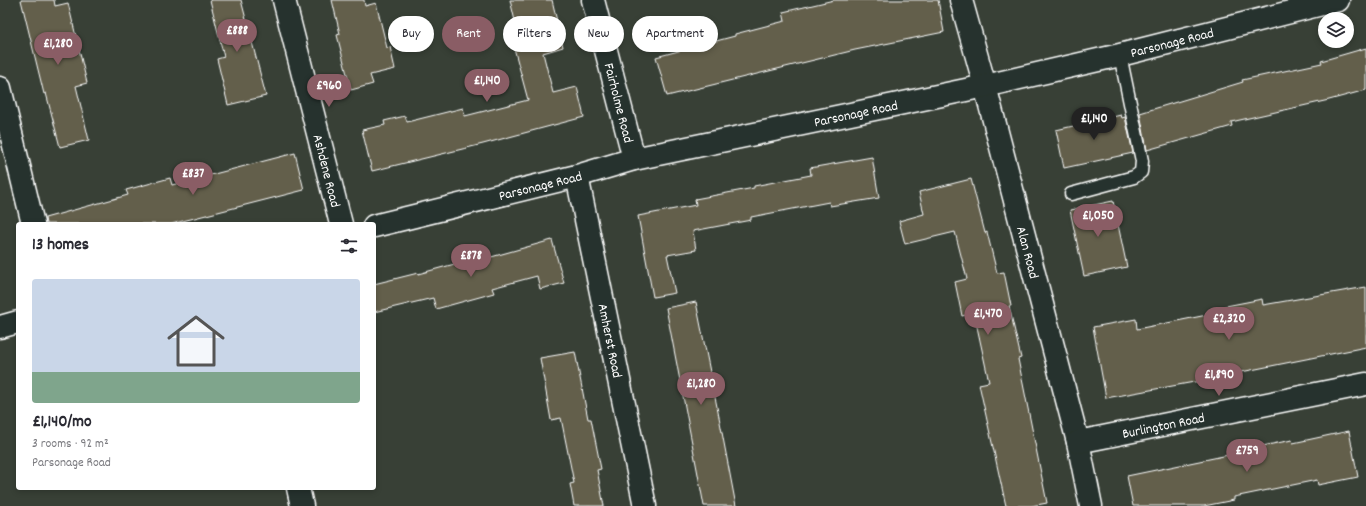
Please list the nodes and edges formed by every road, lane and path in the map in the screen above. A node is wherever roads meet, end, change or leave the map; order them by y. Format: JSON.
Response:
{"nodes":[{"id":1,"x":284,"y":0,"type":"edge"},
{"id":2,"x":593,"y":0,"type":"edge"},
{"id":3,"x":961,"y":0,"type":"edge"},
{"id":4,"x":1338,"y":0,"type":"edge"},
{"id":5,"x":1120,"y":56,"type":"junction"},
{"id":6,"x":985,"y":86,"type":"junction"},
{"id":7,"x":0,"y":88,"type":"edge"},
{"id":8,"x":634,"y":159,"type":"junction"},
{"id":9,"x":578,"y":176,"type":"junction"},
{"id":10,"x":1071,"y":194,"type":"dead end"},
{"id":11,"x":33,"y":222,"type":"edge"},
{"id":12,"x":340,"y":222,"type":"edge"},
{"id":13,"x":376,"y":226,"type":"edge"},
{"id":14,"x":16,"y":323,"type":"edge"},
{"id":15,"x":0,"y":327,"type":"edge"},
{"id":16,"x":1366,"y":384,"type":"edge"},
{"id":17,"x":1078,"y":442,"type":"junction"},
{"id":18,"x":298,"y":490,"type":"edge"},
{"id":19,"x":302,"y":506,"type":"edge"},
{"id":20,"x":644,"y":506,"type":"edge"},
{"id":21,"x":1091,"y":506,"type":"edge"}],
"edges":[{"from":1,"to":12,"type":"street","name":"Ashdene Road"},
{"from":2,"to":8,"type":"street","name":"Fairholme Road"},
{"from":3,"to":6,"type":"street","name":"Alan Road"},
{"from":4,"to":5,"type":"street","name":"Parsonage Road"},
{"from":5,"to":6,"type":"street","name":"Parsonage Road"},
{"from":5,"to":10,"type":"lane"},
{"from":6,"to":8,"type":"street","name":"Parsonage Road"},
{"from":6,"to":17,"type":"street","name":"Alan Road"},
{"from":7,"to":11,"type":"street"},
{"from":8,"to":9,"type":"street","name":"Parsonage Road"},
{"from":9,"to":13,"type":"street","name":"Parsonage Road"},
{"from":9,"to":20,"type":"street","name":"Amherst Road"},
{"from":14,"to":15,"type":"street"},
{"from":16,"to":17,"type":"street","name":"Burlington Road"},
{"from":17,"to":21,"type":"street","name":"Alan Road"},
{"from":18,"to":19,"type":"street"}]}
